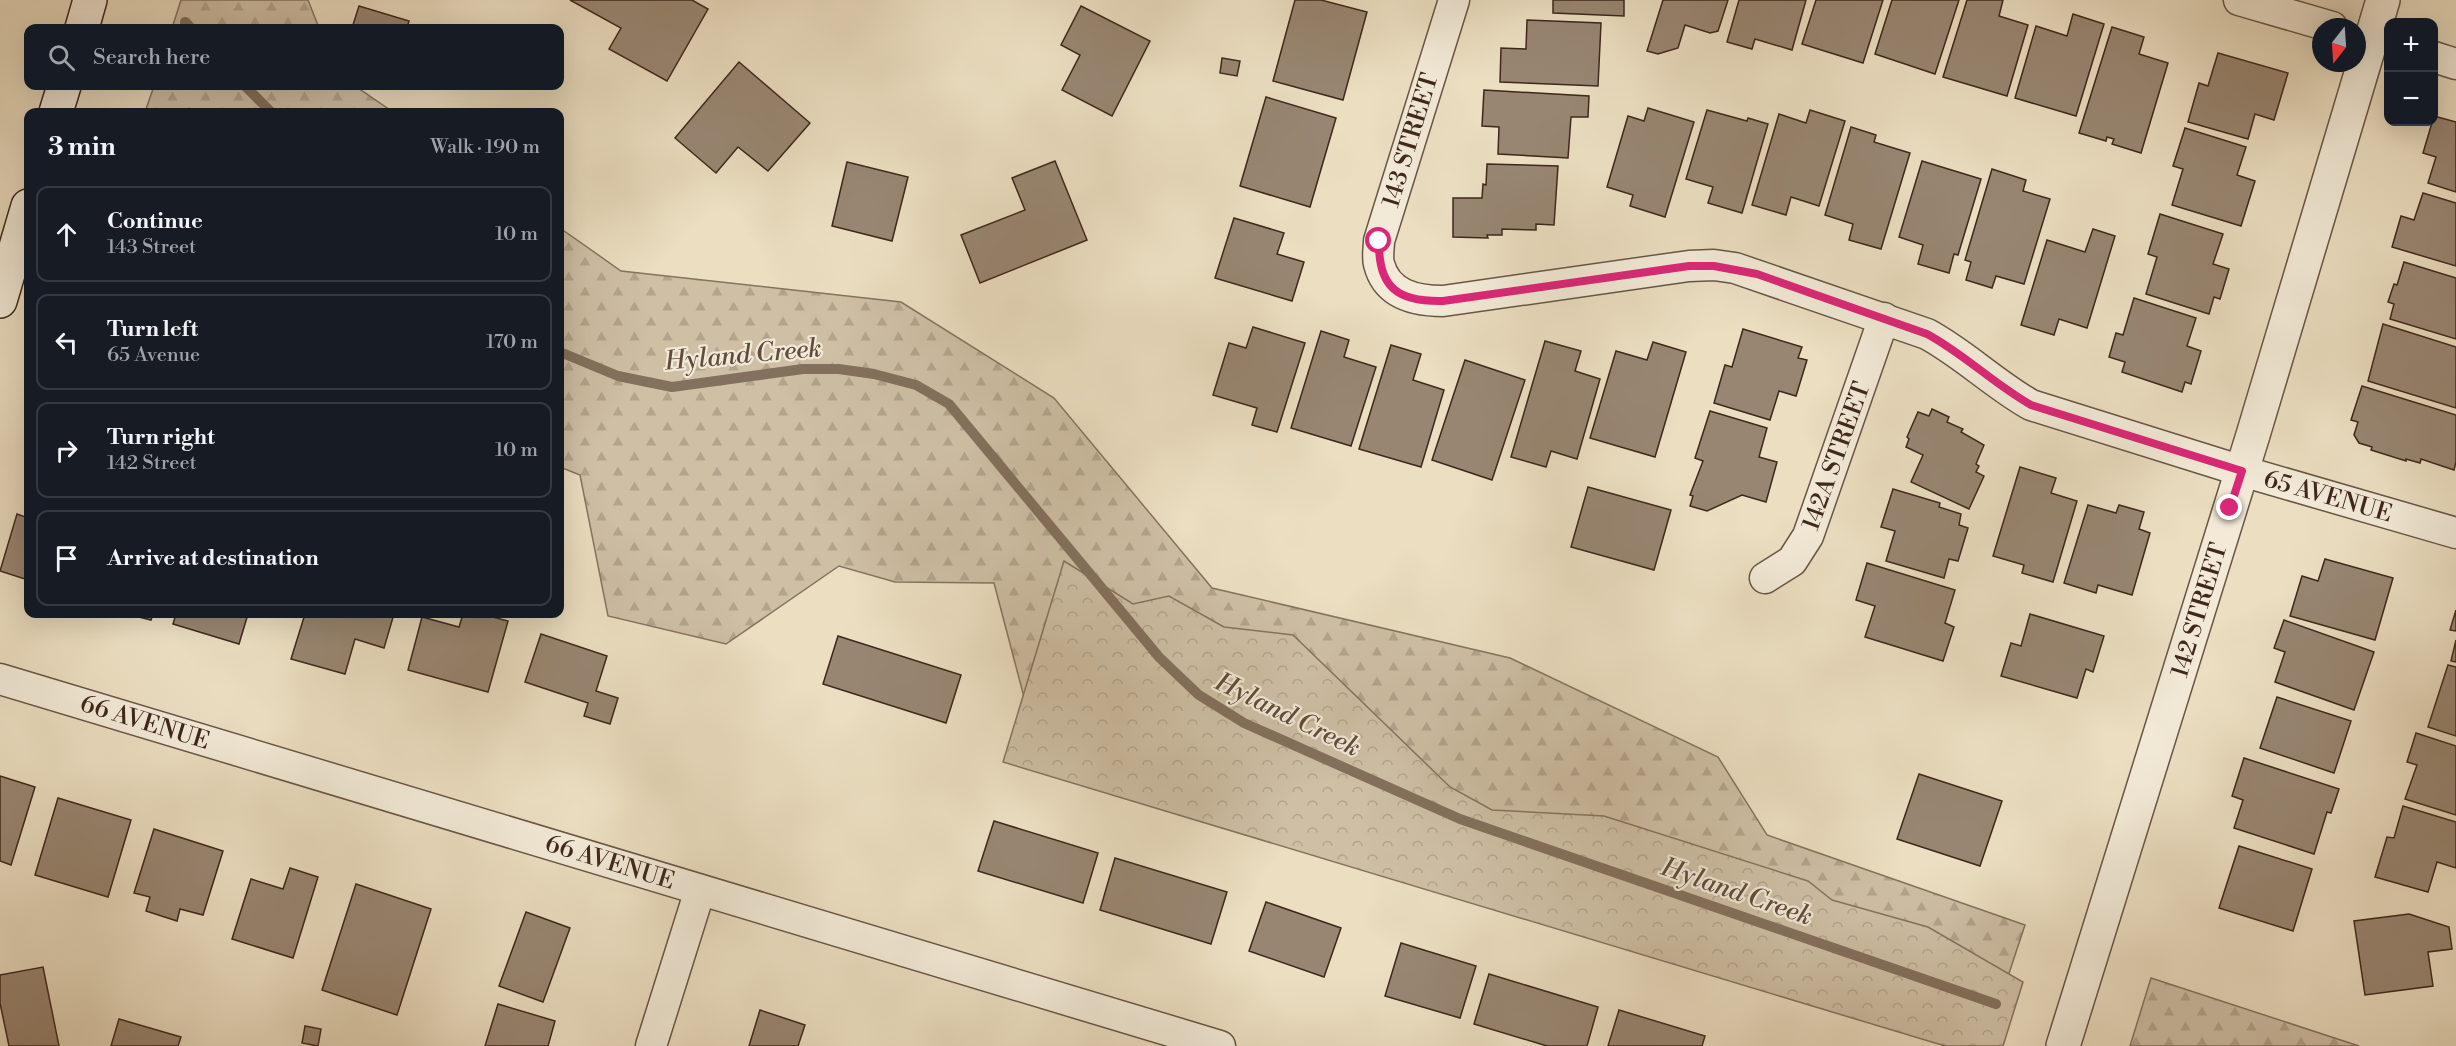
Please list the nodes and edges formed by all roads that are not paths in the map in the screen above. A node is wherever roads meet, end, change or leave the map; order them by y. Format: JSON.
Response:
{"nodes":[{"id":1,"x":90,"y":0,"type":"edge"},
{"id":2,"x":1454,"y":0,"type":"edge"},
{"id":3,"x":2239,"y":0,"type":"edge"},
{"id":4,"x":2383,"y":0,"type":"edge"},
{"id":5,"x":2312,"y":21,"type":"edge"},
{"id":6,"x":83,"y":24,"type":"edge"},
{"id":7,"x":2372,"y":39,"type":"edge"},
{"id":8,"x":2438,"y":59,"type":"edge"},
{"id":9,"x":2456,"y":64,"type":"edge"},
{"id":10,"x":63,"y":90,"type":"edge"},
{"id":11,"x":57,"y":108,"type":"edge"},
{"id":12,"x":24,"y":220,"type":"edge"},
{"id":13,"x":1386,"y":280,"type":"joint"},
{"id":14,"x":0,"y":301,"type":"edge"},
{"id":15,"x":1884,"y":318,"type":"junction"},
{"id":16,"x":2242,"y":471,"type":"junction"},
{"id":17,"x":2456,"y":533,"type":"edge"},
{"id":18,"x":1766,"y":578,"type":"dead end"},
{"id":19,"x":0,"y":679,"type":"edge"},
{"id":20,"x":700,"y":890,"type":"junction"},
{"id":21,"x":651,"y":1046,"type":"edge"},
{"id":22,"x":1220,"y":1046,"type":"edge"},
{"id":23,"x":2063,"y":1046,"type":"edge"}],
"edges":[{"from":1,"to":6,"type":"street"},
{"from":2,"to":13,"type":"street","name":"143 STREET"},
{"from":3,"to":5,"type":"street"},
{"from":4,"to":7,"type":"street","name":"142 STREET"},
{"from":7,"to":16,"type":"street","name":"142 STREET"},
{"from":8,"to":9,"type":"street"},
{"from":10,"to":11,"type":"street"},
{"from":12,"to":14,"type":"street"},
{"from":13,"to":15,"type":"street","name":"65 AVENUE"},
{"from":15,"to":16,"type":"street","name":"65 AVENUE"},
{"from":15,"to":18,"type":"street","name":"142A STREET"},
{"from":16,"to":17,"type":"street","name":"65 AVENUE"},
{"from":16,"to":23,"type":"street","name":"142 STREET"},
{"from":19,"to":20,"type":"street","name":"66 AVENUE"},
{"from":20,"to":21,"type":"street"},
{"from":20,"to":22,"type":"street","name":"66 AVENUE"}]}
